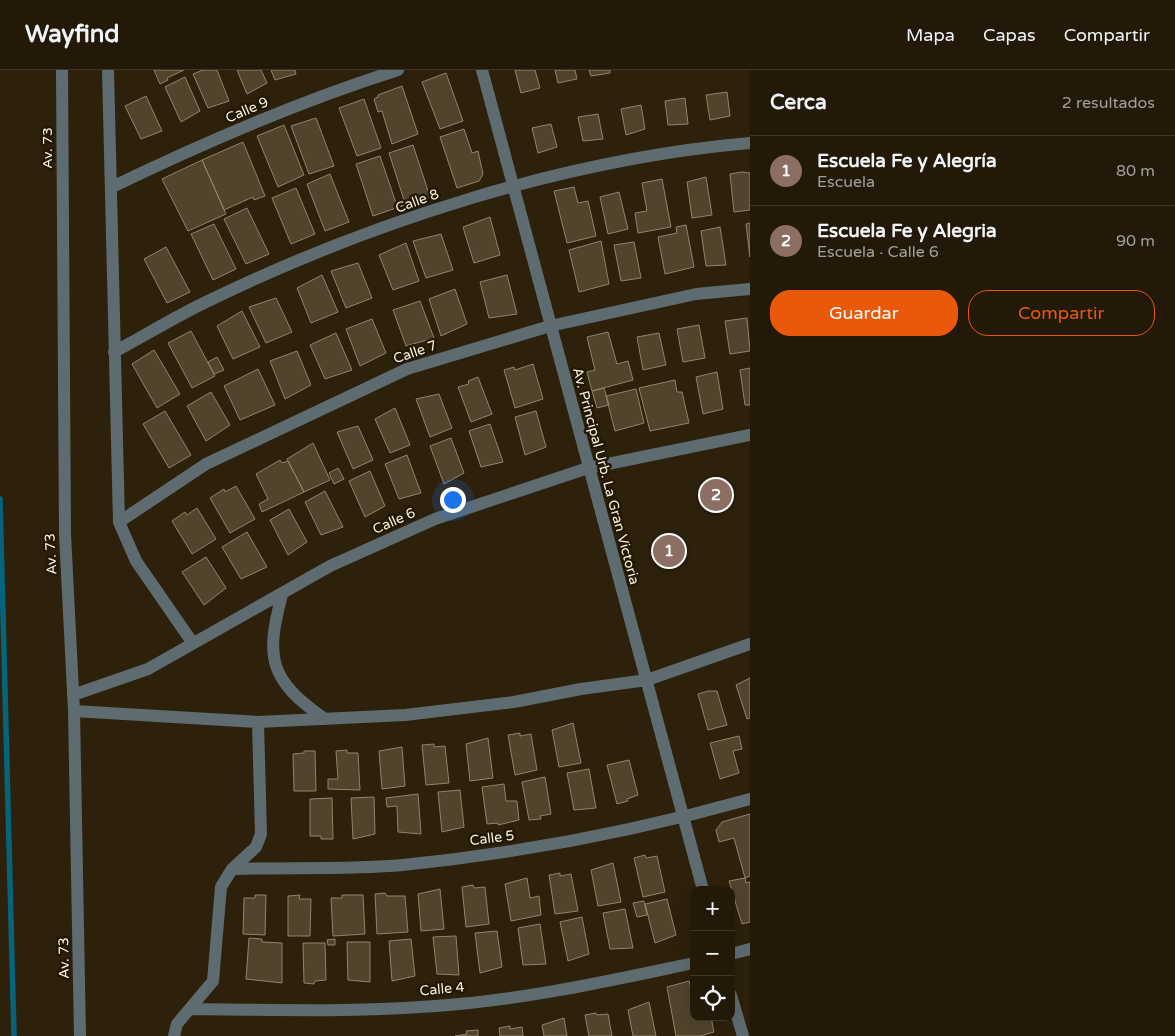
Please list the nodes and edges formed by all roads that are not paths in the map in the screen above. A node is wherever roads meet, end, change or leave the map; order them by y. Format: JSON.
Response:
{"nodes":[{"id":1,"x":62,"y":70,"type":"edge"},
{"id":2,"x":108,"y":70,"type":"edge"},
{"id":3,"x":398,"y":70,"type":"edge"},
{"id":4,"x":482,"y":70,"type":"edge"},
{"id":5,"x":750,"y":143,"type":"edge"},
{"id":6,"x":512,"y":185,"type":"junction"},
{"id":7,"x":112,"y":188,"type":"junction"},
{"id":8,"x":750,"y":289,"type":"edge"},
{"id":9,"x":550,"y":326,"type":"junction"},
{"id":10,"x":114,"y":352,"type":"junction"},
{"id":11,"x":750,"y":436,"type":"edge"},
{"id":12,"x":588,"y":468,"type":"junction"},
{"id":13,"x":119,"y":522,"type":"junction"},
{"id":14,"x":282,"y":595,"type":"junction"},
{"id":15,"x":192,"y":642,"type":"junction"},
{"id":16,"x":750,"y":644,"type":"edge"},
{"id":17,"x":646,"y":680,"type":"junction"},
{"id":18,"x":73,"y":695,"type":"junction"},
{"id":19,"x":74,"y":711,"type":"junction"},
{"id":20,"x":325,"y":719,"type":"junction"},
{"id":21,"x":258,"y":722,"type":"junction"},
{"id":22,"x":750,"y":799,"type":"edge"},
{"id":23,"x":685,"y":817,"type":"junction"},
{"id":24,"x":232,"y":869,"type":"junction"},
{"id":25,"x":702,"y":886,"type":"edge"},
{"id":26,"x":750,"y":948,"type":"edge"},
{"id":27,"x":735,"y":953,"type":"edge"},
{"id":28,"x":690,"y":964,"type":"edge"},
{"id":29,"x":190,"y":1009,"type":"junction"},
{"id":30,"x":735,"y":1009,"type":"edge"},
{"id":31,"x":80,"y":1036,"type":"edge"},
{"id":32,"x":174,"y":1036,"type":"edge"},
{"id":33,"x":743,"y":1036,"type":"edge"}],
"edges":[{"from":1,"to":18,"type":"street","name":"Av. 73"},
{"from":2,"to":7,"type":"street"},
{"from":3,"to":7,"type":"street","name":"Calle 9"},
{"from":4,"to":6,"type":"street","name":"Av. Principal Urb. La Gran Victoria"},
{"from":5,"to":6,"type":"street","name":"Calle 8"},
{"from":6,"to":9,"type":"street","name":"Av. Principal Urb. La Gran Victoria"},
{"from":6,"to":10,"type":"street","name":"Calle 8"},
{"from":7,"to":10,"type":"street"},
{"from":8,"to":9,"type":"street","name":"Calle 7"},
{"from":9,"to":12,"type":"street","name":"Av. Principal Urb. La Gran Victoria"},
{"from":9,"to":13,"type":"street","name":"Calle 7"},
{"from":10,"to":13,"type":"street"},
{"from":11,"to":12,"type":"street","name":"Calle 6"},
{"from":12,"to":14,"type":"street","name":"Calle 6"},
{"from":12,"to":17,"type":"street","name":"Av. Principal Urb. La Gran Victoria"},
{"from":13,"to":15,"type":"street"},
{"from":14,"to":15,"type":"street","name":"Calle 6"},
{"from":14,"to":20,"type":"street"},
{"from":15,"to":18,"type":"street","name":"Calle 6"},
{"from":16,"to":17,"type":"street"},
{"from":17,"to":20,"type":"street"},
{"from":17,"to":23,"type":"street","name":"Av. Principal Urb. La Gran Victoria"},
{"from":18,"to":19,"type":"street","name":"Av. 73"},
{"from":19,"to":21,"type":"street"},
{"from":19,"to":31,"type":"street","name":"Av. 73"},
{"from":20,"to":21,"type":"street"},
{"from":21,"to":24,"type":"street"},
{"from":22,"to":23,"type":"street","name":"Calle 5"},
{"from":23,"to":24,"type":"street","name":"Calle 5"},
{"from":23,"to":25,"type":"street","name":"Av. Principal Urb. La Gran Victoria"},
{"from":24,"to":29,"type":"street"},
{"from":26,"to":27,"type":"street"},
{"from":28,"to":29,"type":"street","name":"Calle 4"},
{"from":29,"to":32,"type":"street"},
{"from":30,"to":33,"type":"street"}]}
